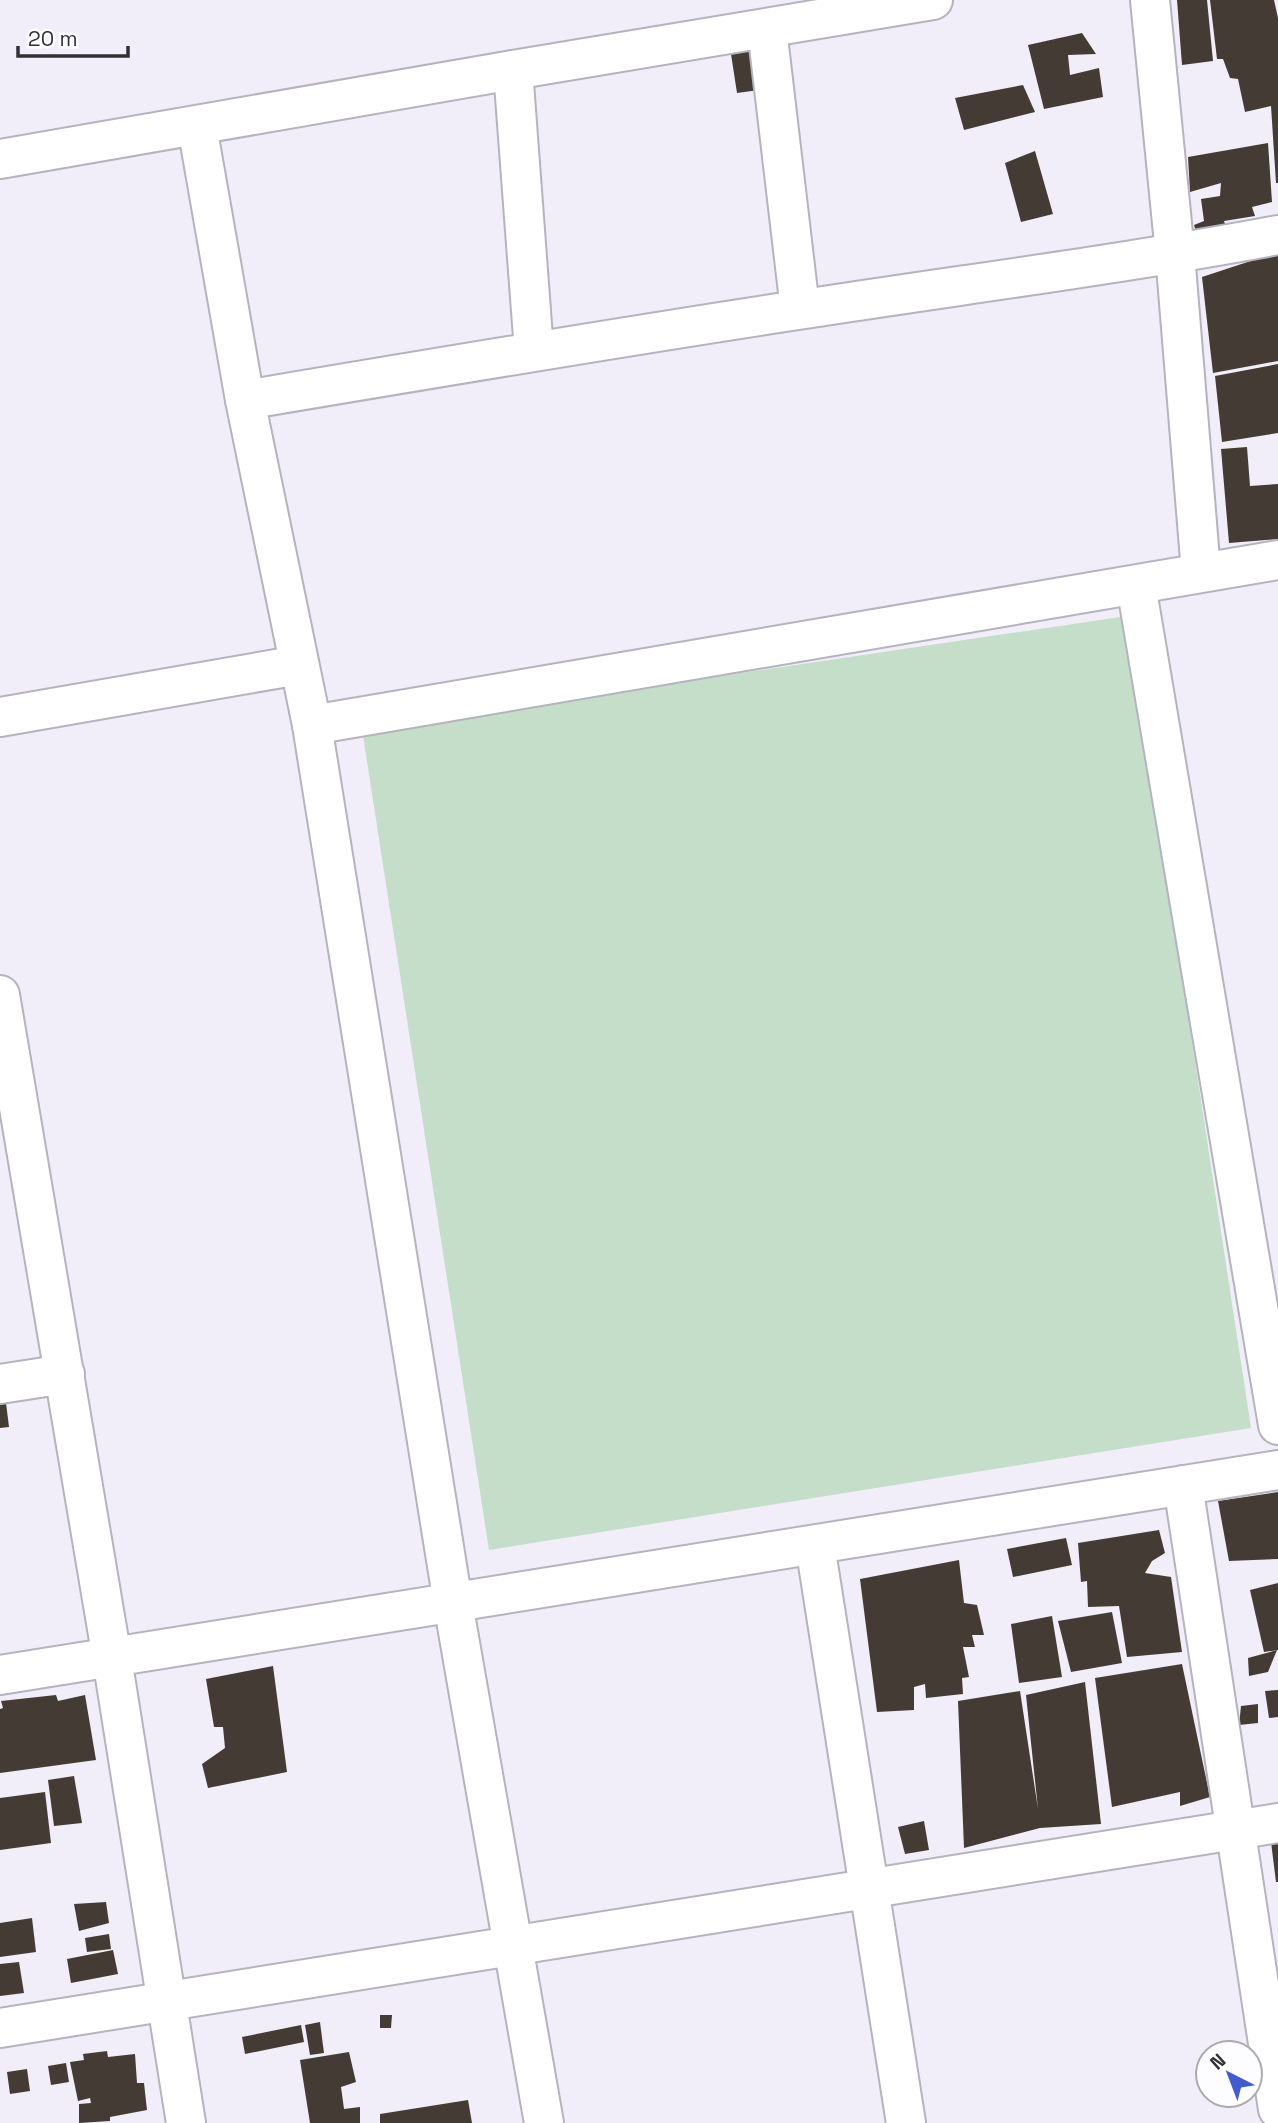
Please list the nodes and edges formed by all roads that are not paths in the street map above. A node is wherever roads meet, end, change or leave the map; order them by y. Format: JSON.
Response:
{"nodes":[{"id":1,"x":933,"y":0,"type":"edge"},
{"id":2,"x":1150,"y":0,"type":"edge"},
{"id":3,"x":767,"y":29,"type":"junction"},
{"id":4,"x":513,"y":70,"type":"junction"},
{"id":5,"x":197,"y":126,"type":"junction"},
{"id":6,"x":0,"y":159,"type":"edge"},
{"id":7,"x":1278,"y":236,"type":"edge"},
{"id":8,"x":1175,"y":254,"type":"junction"},
{"id":9,"x":800,"y":309,"type":"junction"},
{"id":10,"x":534,"y":351,"type":"junction"},
{"id":11,"x":245,"y":400,"type":"junction"},
{"id":12,"x":1278,"y":560,"type":"edge"},
{"id":13,"x":1202,"y":572,"type":"junction"},
{"id":14,"x":1136,"y":586,"type":"junction"},
{"id":15,"x":299,"y":665,"type":"junction"},
{"id":16,"x":0,"y":717,"type":"edge"},
{"id":17,"x":312,"y":725,"type":"junction"},
{"id":18,"x":0,"y":995,"type":"edge"},
{"id":19,"x":9,"y":1104,"type":"edge"},
{"id":20,"x":65,"y":1374,"type":"junction"},
{"id":21,"x":0,"y":1384,"type":"edge"},
{"id":22,"x":1278,"y":1425,"type":"edge"},
{"id":23,"x":1278,"y":1470,"type":"edge"},
{"id":24,"x":1183,"y":1485,"type":"junction"},
{"id":25,"x":815,"y":1545,"type":"junction"},
{"id":26,"x":453,"y":1603,"type":"junction"},
{"id":27,"x":112,"y":1658,"type":"junction"},
{"id":28,"x":0,"y":1675,"type":"edge"},
{"id":29,"x":1278,"y":1823,"type":"edge"},
{"id":30,"x":1236,"y":1830,"type":"junction"},
{"id":31,"x":869,"y":1889,"type":"junction"},
{"id":32,"x":513,"y":1946,"type":"junction"},
{"id":33,"x":167,"y":2001,"type":"junction"},
{"id":34,"x":0,"y":2028,"type":"edge"},
{"id":35,"x":1278,"y":2109,"type":"edge"},
{"id":36,"x":186,"y":2123,"type":"edge"},
{"id":37,"x":544,"y":2123,"type":"edge"},
{"id":38,"x":906,"y":2123,"type":"edge"}],
"edges":[{"from":1,"to":3,"type":"street"},
{"from":2,"to":8,"type":"street"},
{"from":3,"to":4,"type":"street"},
{"from":3,"to":9,"type":"street"},
{"from":4,"to":5,"type":"street"},
{"from":4,"to":10,"type":"street"},
{"from":5,"to":6,"type":"street"},
{"from":5,"to":11,"type":"street"},
{"from":7,"to":8,"type":"street"},
{"from":8,"to":9,"type":"street"},
{"from":8,"to":13,"type":"street"},
{"from":9,"to":10,"type":"street"},
{"from":10,"to":11,"type":"street"},
{"from":11,"to":15,"type":"street"},
{"from":12,"to":13,"type":"street"},
{"from":13,"to":14,"type":"street"},
{"from":14,"to":17,"type":"street"},
{"from":14,"to":22,"type":"street"},
{"from":15,"to":16,"type":"street"},
{"from":15,"to":17,"type":"street"},
{"from":17,"to":26,"type":"street"},
{"from":18,"to":19,"type":"street"},
{"from":19,"to":20,"type":"street"},
{"from":20,"to":21,"type":"street"},
{"from":20,"to":27,"type":"street"},
{"from":23,"to":24,"type":"street"},
{"from":24,"to":25,"type":"street"},
{"from":24,"to":30,"type":"street"},
{"from":25,"to":26,"type":"street"},
{"from":25,"to":31,"type":"street"},
{"from":26,"to":27,"type":"street"},
{"from":26,"to":32,"type":"street"},
{"from":27,"to":28,"type":"street"},
{"from":27,"to":33,"type":"street"},
{"from":29,"to":30,"type":"street"},
{"from":30,"to":31,"type":"street"},
{"from":30,"to":35,"type":"street"},
{"from":31,"to":32,"type":"street"},
{"from":31,"to":38,"type":"street"},
{"from":32,"to":33,"type":"street"},
{"from":32,"to":37,"type":"street"},
{"from":33,"to":34,"type":"street"},
{"from":33,"to":36,"type":"street"}]}
